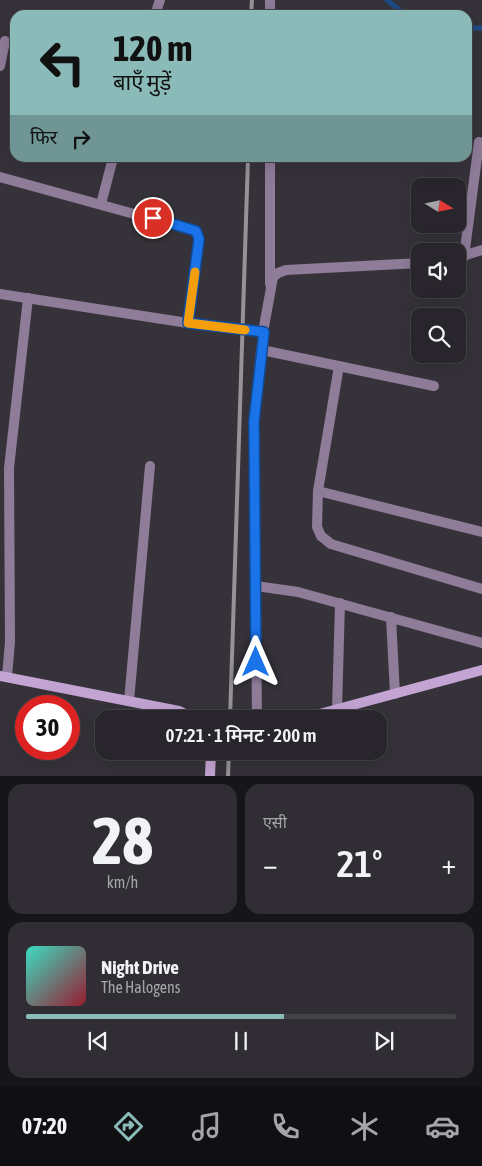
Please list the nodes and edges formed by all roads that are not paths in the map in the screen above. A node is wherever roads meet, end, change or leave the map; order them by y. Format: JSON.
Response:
{"nodes":[{"id":1,"x":7,"y":42,"type":"edge"},
{"id":2,"x":0,"y":66,"type":"edge"},
{"id":3,"x":479,"y":142,"type":"dead end"},
{"id":4,"x":112,"y":162,"type":"edge"},
{"id":5,"x":270,"y":162,"type":"edge"},
{"id":6,"x":0,"y":177,"type":"edge"},
{"id":7,"x":101,"y":204,"type":"junction"},
{"id":8,"x":463,"y":243,"type":"edge"},
{"id":9,"x":482,"y":250,"type":"edge"},
{"id":10,"x":466,"y":255,"type":"edge"},
{"id":11,"x":411,"y":264,"type":"edge"},
{"id":12,"x":270,"y":287,"type":"junction"},
{"id":13,"x":0,"y":294,"type":"edge"},
{"id":14,"x":28,"y":298,"type":"junction"},
{"id":15,"x":188,"y":323,"type":"junction"},
{"id":16,"x":264,"y":332,"type":"junction"},
{"id":17,"x":262,"y":350,"type":"junction"},
{"id":18,"x":340,"y":366,"type":"junction"},
{"id":19,"x":434,"y":386,"type":"dead end"},
{"id":20,"x":150,"y":466,"type":"dead end"},
{"id":21,"x":318,"y":491,"type":"junction"},
{"id":22,"x":482,"y":532,"type":"edge"},
{"id":23,"x":256,"y":586,"type":"junction"},
{"id":24,"x":482,"y":590,"type":"edge"},
{"id":25,"x":340,"y":603,"type":"junction"},
{"id":26,"x":391,"y":617,"type":"junction"},
{"id":27,"x":482,"y":643,"type":"edge"},
{"id":28,"x":482,"y":670,"type":"edge"},
{"id":29,"x":4,"y":676,"type":"edge"},
{"id":30,"x":395,"y":694,"type":"junction"},
{"id":31,"x":129,"y":701,"type":"junction"},
{"id":32,"x":174,"y":710,"type":"edge"},
{"id":33,"x":257,"y":710,"type":"edge"},
{"id":34,"x":337,"y":710,"type":"joint"},
{"id":35,"x":211,"y":760,"type":"edge"},
{"id":36,"x":210,"y":776,"type":"edge"}],
"edges":[{"from":1,"to":2,"type":"street"},
{"from":3,"to":8,"type":"street"},
{"from":4,"to":7,"type":"street"},
{"from":5,"to":12,"type":"street"},
{"from":6,"to":7,"type":"street"},
{"from":7,"to":15,"type":"street"},
{"from":9,"to":10,"type":"street"},
{"from":11,"to":12,"type":"street"},
{"from":12,"to":16,"type":"street"},
{"from":13,"to":14,"type":"street"},
{"from":14,"to":15,"type":"street"},
{"from":14,"to":29,"type":"street"},
{"from":15,"to":16,"type":"street"},
{"from":16,"to":17,"type":"street"},
{"from":17,"to":18,"type":"street"},
{"from":17,"to":23,"type":"street"},
{"from":18,"to":19,"type":"street"},
{"from":18,"to":21,"type":"street"},
{"from":20,"to":31,"type":"street"},
{"from":21,"to":22,"type":"street"},
{"from":21,"to":24,"type":"street"},
{"from":23,"to":25,"type":"street"},
{"from":23,"to":33,"type":"street"},
{"from":25,"to":26,"type":"street"},
{"from":25,"to":34,"type":"street"},
{"from":26,"to":27,"type":"street"},
{"from":26,"to":30,"type":"street"},
{"from":28,"to":30,"type":"main road"},
{"from":29,"to":31,"type":"main road"},
{"from":30,"to":34,"type":"main road"},
{"from":31,"to":32,"type":"main road"},
{"from":35,"to":36,"type":"main road"}]}
